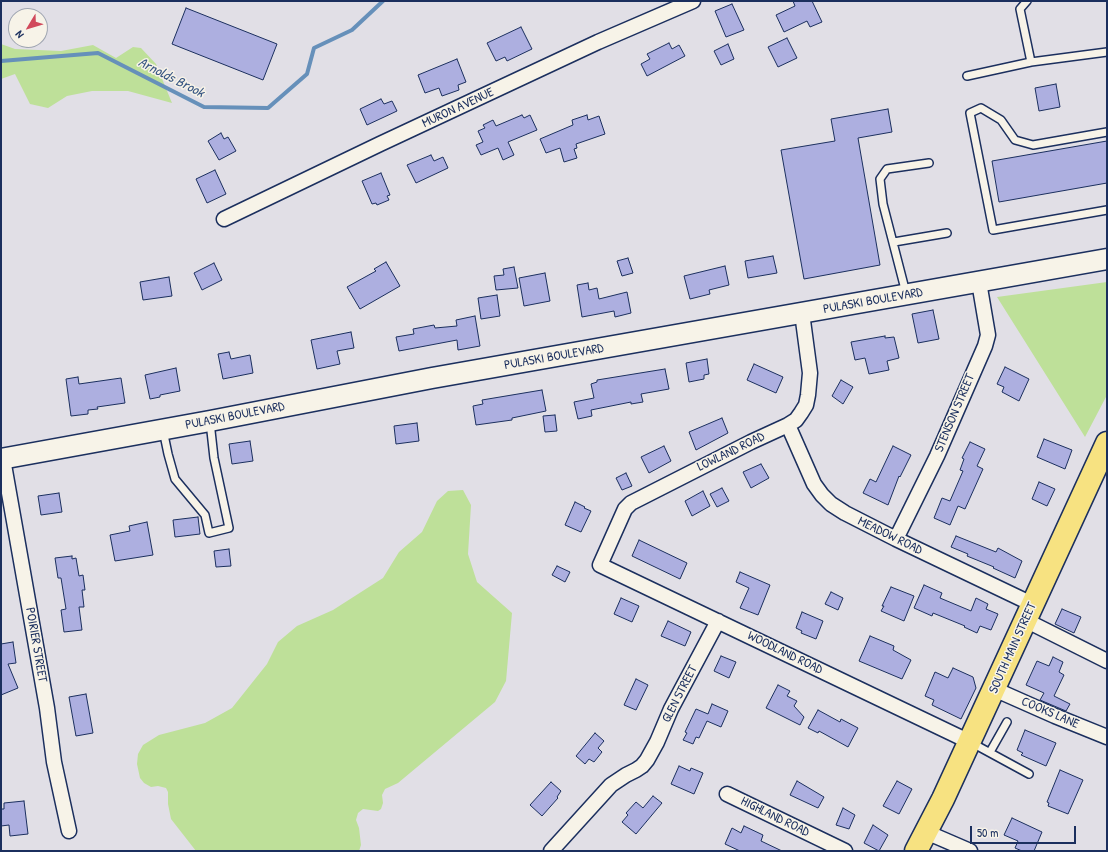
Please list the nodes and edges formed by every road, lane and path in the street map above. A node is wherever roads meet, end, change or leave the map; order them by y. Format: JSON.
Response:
{"nodes":[{"id":1,"x":693,"y":1,"type":"edge"},
{"id":2,"x":1027,"y":1,"type":"edge"},
{"id":3,"x":1107,"y":52,"type":"edge"},
{"id":4,"x":1031,"y":62,"type":"junction"},
{"id":5,"x":967,"y":76,"type":"dead end"},
{"id":6,"x":1107,"y":132,"type":"edge"},
{"id":7,"x":929,"y":163,"type":"dead end"},
{"id":8,"x":1107,"y":210,"type":"edge"},
{"id":9,"x":224,"y":219,"type":"dead end"},
{"id":10,"x":946,"y":233,"type":"dead end"},
{"id":11,"x":894,"y":242,"type":"junction"},
{"id":12,"x":1107,"y":259,"type":"edge"},
{"id":13,"x":979,"y":282,"type":"junction"},
{"id":14,"x":907,"y":295,"type":"junction"},
{"id":15,"x":802,"y":313,"type":"junction"},
{"id":16,"x":210,"y":421,"type":"junction"},
{"id":17,"x":788,"y":425,"type":"junction"},
{"id":18,"x":163,"y":430,"type":"junction"},
{"id":19,"x":1107,"y":443,"type":"edge"},
{"id":20,"x":2,"y":459,"type":"edge"},
{"id":21,"x":896,"y":539,"type":"junction"},
{"id":22,"x":600,"y":565,"type":"joint"},
{"id":23,"x":1029,"y":612,"type":"junction"},
{"id":24,"x":718,"y":621,"type":"junction"},
{"id":25,"x":1107,"y":661,"type":"edge"},
{"id":26,"x":994,"y":689,"type":"junction"},
{"id":27,"x":1007,"y":722,"type":"dead end"},
{"id":28,"x":1107,"y":736,"type":"edge"},
{"id":29,"x":970,"y":742,"type":"junction"},
{"id":30,"x":990,"y":752,"type":"junction"},
{"id":31,"x":1029,"y":774,"type":"dead end"},
{"id":32,"x":726,"y":794,"type":"dead end"},
{"id":33,"x":69,"y":831,"type":"dead end"},
{"id":34,"x":926,"y":832,"type":"junction"},
{"id":35,"x":551,"y":851,"type":"edge"},
{"id":36,"x":845,"y":851,"type":"edge"},
{"id":37,"x":916,"y":851,"type":"edge"},
{"id":38,"x":970,"y":851,"type":"edge"}],
"edges":[{"from":1,"to":9,"type":"street","name":"MURON AVENUE"},
{"from":2,"to":4,"type":"lane"},
{"from":3,"to":4,"type":"lane"},
{"from":4,"to":5,"type":"lane"},
{"from":6,"to":8,"type":"lane"},
{"from":7,"to":11,"type":"lane"},
{"from":10,"to":11,"type":"lane"},
{"from":11,"to":14,"type":"lane"},
{"from":12,"to":13,"type":"main road","name":"PULASKI BOULEVARD"},
{"from":13,"to":14,"type":"main road","name":"PULASKI BOULEVARD"},
{"from":13,"to":21,"type":"street","name":"STENSON STREET"},
{"from":14,"to":15,"type":"main road","name":"PULASKI BOULEVARD"},
{"from":15,"to":16,"type":"main road","name":"PULASKI BOULEVARD"},
{"from":15,"to":17,"type":"street","name":"LOWLAND ROAD"},
{"from":16,"to":18,"type":"main road","name":"PULASKI BOULEVARD"},
{"from":16,"to":18,"type":"lane"},
{"from":17,"to":21,"type":"street","name":"MEADOW ROAD"},
{"from":17,"to":22,"type":"street","name":"LOWLAND ROAD"},
{"from":18,"to":20,"type":"main road","name":"PULASKI BOULEVARD"},
{"from":19,"to":23,"type":"main road","name":"SOUTH MAIN STREET"},
{"from":20,"to":33,"type":"street","name":"POIRIER STREET"},
{"from":21,"to":23,"type":"street","name":"MEADOW ROAD"},
{"from":22,"to":24,"type":"street","name":"WOODLAND ROAD"},
{"from":23,"to":25,"type":"street"},
{"from":23,"to":26,"type":"main road","name":"SOUTH MAIN STREET"},
{"from":24,"to":29,"type":"street","name":"WOODLAND ROAD"},
{"from":24,"to":35,"type":"street","name":"GLEN STREET"},
{"from":26,"to":28,"type":"street","name":"COOKS LANE"},
{"from":26,"to":29,"type":"main road","name":"SOUTH MAIN STREET"},
{"from":27,"to":30,"type":"lane"},
{"from":29,"to":30,"type":"lane"},
{"from":29,"to":34,"type":"main road","name":"SOUTH MAIN STREET"},
{"from":30,"to":31,"type":"lane"},
{"from":32,"to":36,"type":"street","name":"HIGHLAND ROAD"},
{"from":34,"to":37,"type":"main road","name":"SOUTH MAIN STREET"},
{"from":34,"to":38,"type":"street"}]}
